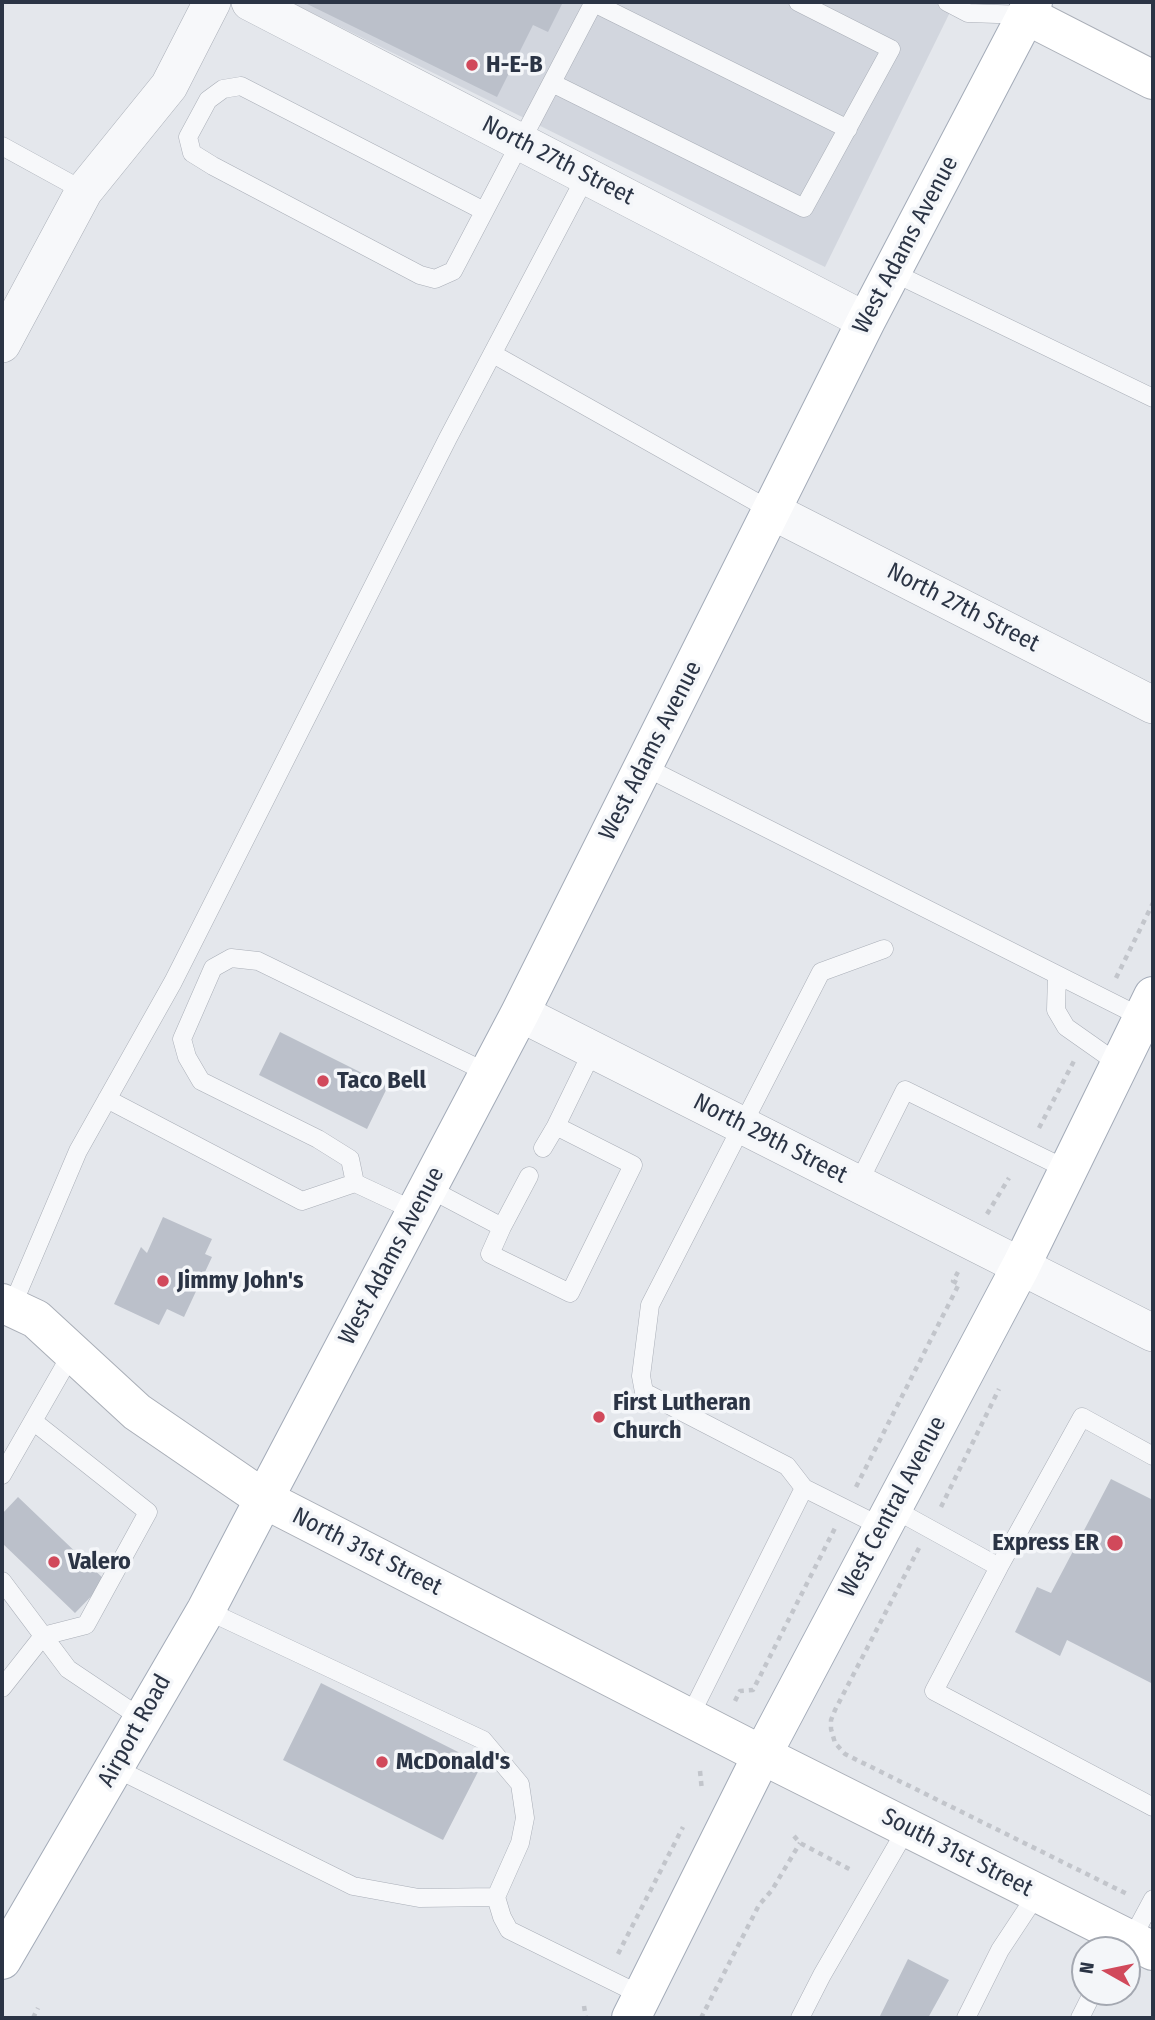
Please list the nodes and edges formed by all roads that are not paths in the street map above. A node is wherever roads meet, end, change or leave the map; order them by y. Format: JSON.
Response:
{"nodes":[{"id":1,"x":212,"y":2,"type":"edge"},
{"id":2,"x":250,"y":2,"type":"edge"},
{"id":3,"x":594,"y":2,"type":"edge"},
{"id":4,"x":947,"y":2,"type":"edge"},
{"id":5,"x":806,"y":3,"type":"edge"},
{"id":6,"x":1025,"y":6,"type":"edge"},
{"id":7,"x":1153,"y":80,"type":"edge"},
{"id":8,"x":552,"y":83,"type":"junction"},
{"id":9,"x":848,"y":129,"type":"junction"},
{"id":10,"x":521,"y":142,"type":"junction"},
{"id":11,"x":2,"y":146,"type":"edge"},
{"id":12,"x":586,"y":176,"type":"junction"},
{"id":13,"x":84,"y":191,"type":"junction"},
{"id":14,"x":484,"y":211,"type":"junction"},
{"id":15,"x":892,"y":271,"type":"junction"},
{"id":16,"x":866,"y":321,"type":"junction"},
{"id":17,"x":2,"y":344,"type":"edge"},
{"id":18,"x":493,"y":354,"type":"junction"},
{"id":19,"x":1153,"y":398,"type":"edge"},
{"id":20,"x":772,"y":511,"type":"junction"},
{"id":21,"x":1153,"y":705,"type":"edge"},
{"id":22,"x":643,"y":766,"type":"junction"},
{"id":23,"x":884,"y":949,"type":"dead end"},
{"id":24,"x":1057,"y":975,"type":"junction"},
{"id":25,"x":1150,"y":1012,"type":"edge"},
{"id":26,"x":520,"y":1013,"type":"junction"},
{"id":27,"x":593,"y":1050,"type":"junction"},
{"id":28,"x":1120,"y":1065,"type":"junction"},
{"id":29,"x":488,"y":1073,"type":"junction"},
{"id":30,"x":107,"y":1099,"type":"junction"},
{"id":31,"x":742,"y":1125,"type":"junction"},
{"id":32,"x":556,"y":1126,"type":"junction"},
{"id":33,"x":543,"y":1148,"type":"dead end"},
{"id":34,"x":1068,"y":1170,"type":"junction"},
{"id":35,"x":529,"y":1176,"type":"dead end"},
{"id":36,"x":355,"y":1183,"type":"junction"},
{"id":37,"x":858,"y":1184,"type":"junction"},
{"id":38,"x":421,"y":1200,"type":"junction"},
{"id":39,"x":502,"y":1227,"type":"junction"},
{"id":40,"x":1020,"y":1266,"type":"junction"},
{"id":41,"x":5,"y":1311,"type":"edge"},
{"id":42,"x":1153,"y":1333,"type":"edge"},
{"id":43,"x":72,"y":1353,"type":"junction"},
{"id":44,"x":33,"y":1422,"type":"junction"},
{"id":45,"x":1153,"y":1456,"type":"edge"},
{"id":46,"x":2,"y":1475,"type":"edge"},
{"id":47,"x":804,"y":1488,"type":"junction"},
{"id":48,"x":264,"y":1499,"type":"junction"},
{"id":49,"x":887,"y":1518,"type":"junction"},
{"id":50,"x":999,"y":1567,"type":"junction"},
{"id":51,"x":2,"y":1581,"type":"edge"},
{"id":52,"x":205,"y":1610,"type":"junction"},
{"id":53,"x":43,"y":1636,"type":"junction"},
{"id":54,"x":2,"y":1688,"type":"edge"},
{"id":55,"x":141,"y":1718,"type":"junction"},
{"id":56,"x":689,"y":1718,"type":"junction"},
{"id":57,"x":762,"y":1755,"type":"junction"},
{"id":58,"x":115,"y":1768,"type":"junction"},
{"id":59,"x":1153,"y":1807,"type":"edge"},
{"id":60,"x":907,"y":1828,"type":"junction"},
{"id":61,"x":1037,"y":1894,"type":"junction"},
{"id":62,"x":496,"y":1897,"type":"junction"},
{"id":63,"x":1153,"y":1899,"type":"edge"},
{"id":64,"x":1115,"y":1936,"type":"edge"},
{"id":65,"x":1134,"y":1936,"type":"edge"},
{"id":66,"x":2,"y":1960,"type":"edge"},
{"id":67,"x":637,"y":2007,"type":"edge"},
{"id":68,"x":800,"y":2018,"type":"edge"},
{"id":69,"x":966,"y":2018,"type":"edge"}],
"edges":[{"from":1,"to":13,"type":"street"},
{"from":2,"to":10,"type":"street","name":"North 27th Street"},
{"from":3,"to":8,"type":"lane"},
{"from":3,"to":9,"type":"lane"},
{"from":4,"to":6,"type":"lane"},
{"from":5,"to":9,"type":"lane"},
{"from":6,"to":7,"type":"main road"},
{"from":6,"to":15,"type":"main road","name":"West Adams Avenue"},
{"from":8,"to":9,"type":"lane"},
{"from":8,"to":10,"type":"lane"},
{"from":10,"to":12,"type":"street","name":"North 27th Street"},
{"from":10,"to":14,"type":"lane"},
{"from":11,"to":13,"type":"lane"},
{"from":12,"to":16,"type":"street","name":"North 27th Street"},
{"from":12,"to":18,"type":"lane"},
{"from":13,"to":17,"type":"street"},
{"from":14,"to":14,"type":"lane"},
{"from":15,"to":16,"type":"main road","name":"West Adams Avenue"},
{"from":15,"to":19,"type":"lane"},
{"from":16,"to":20,"type":"main road","name":"West Adams Avenue"},
{"from":18,"to":20,"type":"lane"},
{"from":18,"to":30,"type":"lane"},
{"from":20,"to":21,"type":"street","name":"North 27th Street"},
{"from":20,"to":22,"type":"main road","name":"West Adams Avenue"},
{"from":22,"to":24,"type":"lane"},
{"from":22,"to":26,"type":"main road","name":"West Adams Avenue"},
{"from":23,"to":31,"type":"lane"},
{"from":24,"to":25,"type":"lane"},
{"from":24,"to":28,"type":"lane"},
{"from":25,"to":28,"type":"main road","name":"West Central Avenue"},
{"from":26,"to":27,"type":"street","name":"North 29th Street"},
{"from":26,"to":29,"type":"main road","name":"West Adams Avenue"},
{"from":27,"to":31,"type":"street","name":"North 29th Street"},
{"from":27,"to":32,"type":"lane"},
{"from":28,"to":34,"type":"main road","name":"West Central Avenue"},
{"from":29,"to":36,"type":"lane"},
{"from":29,"to":38,"type":"main road","name":"West Adams Avenue"},
{"from":30,"to":36,"type":"lane"},
{"from":30,"to":41,"type":"lane"},
{"from":31,"to":37,"type":"street","name":"North 29th Street"},
{"from":31,"to":47,"type":"lane"},
{"from":32,"to":33,"type":"lane"},
{"from":32,"to":39,"type":"lane"},
{"from":34,"to":37,"type":"lane"},
{"from":34,"to":40,"type":"main road","name":"West Central Avenue"},
{"from":35,"to":39,"type":"lane"},
{"from":36,"to":38,"type":"lane"},
{"from":37,"to":40,"type":"street","name":"North 29th Street"},
{"from":38,"to":39,"type":"lane"},
{"from":38,"to":48,"type":"main road","name":"West Adams Avenue"},
{"from":40,"to":42,"type":"street","name":"North 29th Street"},
{"from":40,"to":49,"type":"main road","name":"West Central Avenue"},
{"from":41,"to":43,"type":"main road","name":"North 31st Street"},
{"from":43,"to":44,"type":"lane"},
{"from":43,"to":48,"type":"main road","name":"North 31st Street"},
{"from":44,"to":46,"type":"lane"},
{"from":44,"to":53,"type":"lane"},
{"from":45,"to":50,"type":"lane"},
{"from":47,"to":49,"type":"lane"},
{"from":47,"to":56,"type":"lane"},
{"from":48,"to":52,"type":"main road","name":"Airport Road"},
{"from":48,"to":56,"type":"main road","name":"North 31st Street"},
{"from":49,"to":50,"type":"lane"},
{"from":49,"to":57,"type":"main road","name":"West Central Avenue"},
{"from":50,"to":59,"type":"lane"},
{"from":51,"to":53,"type":"lane"},
{"from":52,"to":55,"type":"main road","name":"Airport Road"},
{"from":52,"to":62,"type":"lane"},
{"from":53,"to":54,"type":"lane"},
{"from":53,"to":55,"type":"lane"},
{"from":55,"to":58,"type":"main road","name":"Airport Road"},
{"from":56,"to":57,"type":"main road","name":"North 31st Street"},
{"from":57,"to":60,"type":"main road","name":"South 31st Street"},
{"from":57,"to":67,"type":"main road","name":"West Central Avenue"},
{"from":58,"to":62,"type":"lane"},
{"from":58,"to":66,"type":"main road","name":"Airport Road"},
{"from":60,"to":61,"type":"main road","name":"South 31st Street"},
{"from":60,"to":68,"type":"lane"},
{"from":61,"to":64,"type":"main road","name":"South 31st Street"},
{"from":61,"to":69,"type":"lane"},
{"from":62,"to":67,"type":"lane"},
{"from":63,"to":65,"type":"lane"}]}
